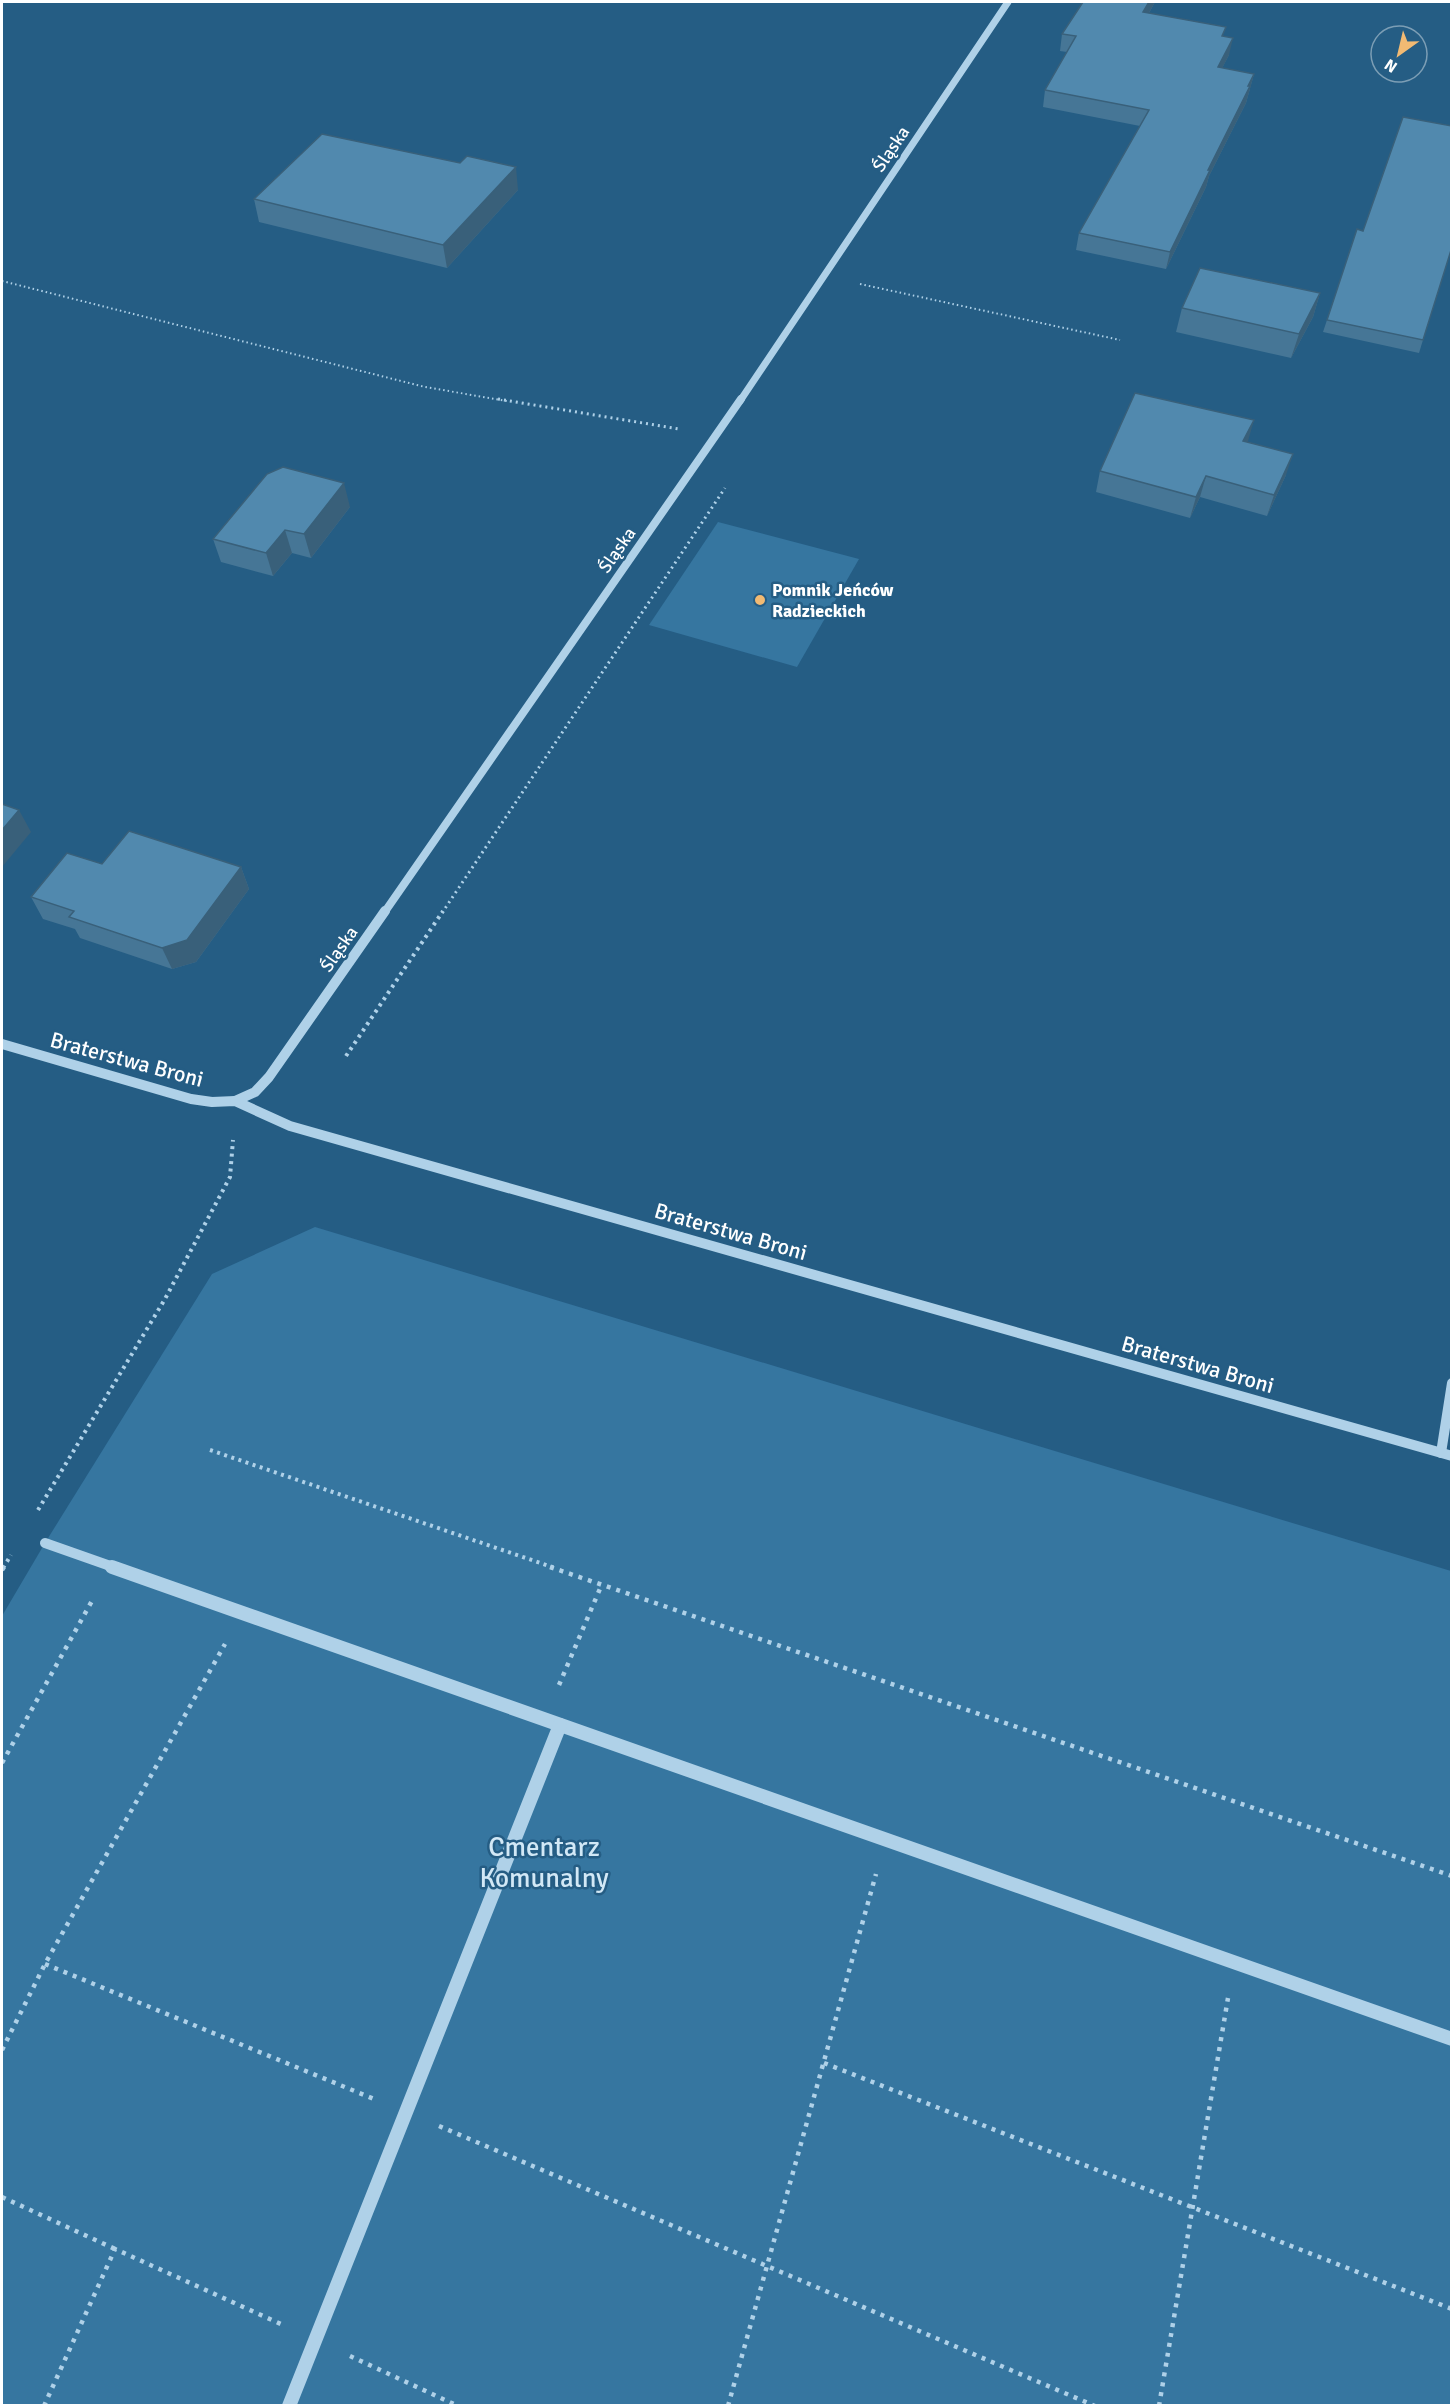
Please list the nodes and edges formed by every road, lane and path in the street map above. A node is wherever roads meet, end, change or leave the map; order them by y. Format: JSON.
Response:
{"nodes":[{"id":1,"x":1008,"y":2,"type":"edge"},
{"id":2,"x":824,"y":277,"type":"junction"},
{"id":3,"x":2,"y":281,"type":"edge"},
{"id":4,"x":1120,"y":340,"type":"dead end"},
{"id":5,"x":715,"y":437,"type":"junction"},
{"id":6,"x":2,"y":1044,"type":"edge"},
{"id":7,"x":235,"y":1101,"type":"junction"},
{"id":8,"x":1452,"y":1383,"type":"edge"},
{"id":9,"x":210,"y":1450,"type":"dead end"},
{"id":10,"x":1446,"y":1454,"type":"edge"},
{"id":11,"x":36,"y":1513,"type":"dead end"},
{"id":12,"x":45,"y":1543,"type":"dead end"},
{"id":13,"x":12,"y":1552,"type":"dead end"},
{"id":14,"x":111,"y":1566,"type":"junction"},
{"id":15,"x":2,"y":1570,"type":"edge"},
{"id":16,"x":602,"y":1584,"type":"junction"},
{"id":17,"x":243,"y":1612,"type":"junction"},
{"id":18,"x":544,"y":1719,"type":"junction"},
{"id":19,"x":560,"y":1725,"type":"junction"},
{"id":20,"x":2,"y":1763,"type":"edge"},
{"id":21,"x":886,"y":1840,"type":"junction"},
{"id":22,"x":1452,"y":1876,"type":"edge"},
{"id":23,"x":1234,"y":1962,"type":"junction"},
{"id":24,"x":45,"y":1964,"type":"junction"},
{"id":25,"x":1452,"y":2039,"type":"edge"},
{"id":26,"x":2,"y":2050,"type":"edge"},
{"id":27,"x":824,"y":2063,"type":"junction"},
{"id":28,"x":406,"y":2112,"type":"junction"},
{"id":29,"x":2,"y":2197,"type":"edge"},
{"id":30,"x":1192,"y":2208,"type":"junction"},
{"id":31,"x":115,"y":2249,"type":"junction"},
{"id":32,"x":767,"y":2266,"type":"junction"},
{"id":33,"x":1452,"y":2309,"type":"edge"},
{"id":34,"x":316,"y":2340,"type":"junction"},
{"id":35,"x":44,"y":2406,"type":"edge"},
{"id":36,"x":289,"y":2406,"type":"edge"},
{"id":37,"x":458,"y":2406,"type":"edge"},
{"id":38,"x":728,"y":2406,"type":"edge"},
{"id":39,"x":1095,"y":2406,"type":"edge"},
{"id":40,"x":1159,"y":2406,"type":"edge"}],
"edges":[{"from":1,"to":2,"type":"street","name":"Śląska"},
{"from":2,"to":4,"type":"path"},
{"from":2,"to":5,"type":"street","name":"Śląska"},
{"from":3,"to":5,"type":"path"},
{"from":5,"to":7,"type":"street","name":"Śląska"},
{"from":6,"to":7,"type":"street","name":"Braterstwa Broni"},
{"from":7,"to":10,"type":"street","name":"Braterstwa Broni"},
{"from":7,"to":11,"type":"path"},
{"from":8,"to":10,"type":"street"},
{"from":9,"to":16,"type":"path"},
{"from":12,"to":14,"type":"street"},
{"from":13,"to":15,"type":"path"},
{"from":14,"to":17,"type":"street"},
{"from":14,"to":20,"type":"path"},
{"from":16,"to":18,"type":"path"},
{"from":16,"to":22,"type":"path"},
{"from":17,"to":18,"type":"street"},
{"from":17,"to":24,"type":"path"},
{"from":18,"to":19,"type":"street"},
{"from":19,"to":21,"type":"street"},
{"from":19,"to":28,"type":"street"},
{"from":21,"to":23,"type":"street"},
{"from":21,"to":27,"type":"path"},
{"from":23,"to":25,"type":"street"},
{"from":23,"to":30,"type":"path"},
{"from":24,"to":26,"type":"path"},
{"from":24,"to":28,"type":"path"},
{"from":27,"to":30,"type":"path"},
{"from":27,"to":32,"type":"path"},
{"from":28,"to":32,"type":"path"},
{"from":28,"to":34,"type":"street"},
{"from":29,"to":31,"type":"path"},
{"from":30,"to":33,"type":"path"},
{"from":30,"to":40,"type":"path"},
{"from":31,"to":34,"type":"path"},
{"from":31,"to":35,"type":"path"},
{"from":32,"to":38,"type":"path"},
{"from":32,"to":39,"type":"path"},
{"from":34,"to":36,"type":"street"},
{"from":34,"to":37,"type":"path"}]}
